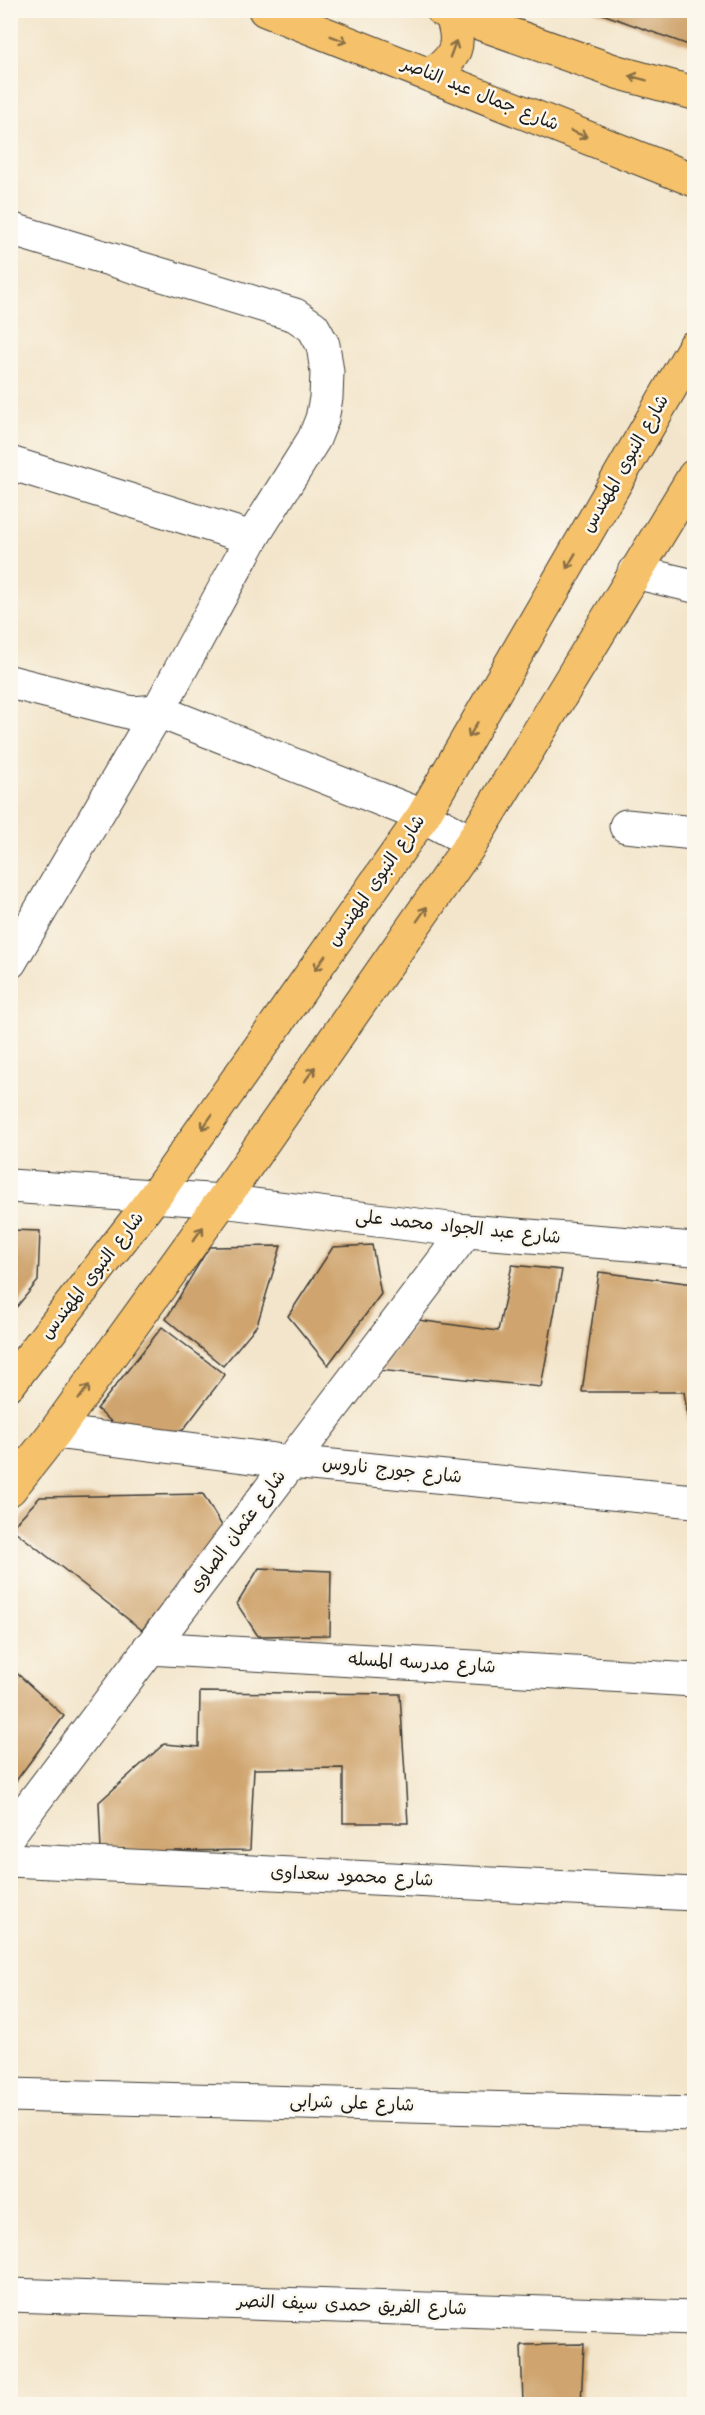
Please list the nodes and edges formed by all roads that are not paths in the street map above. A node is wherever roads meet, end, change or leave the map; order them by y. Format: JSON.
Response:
{"nodes":[{"id":1,"x":265,"y":10,"type":"edge"},
{"id":2,"x":447,"y":12,"type":"edge"},
{"id":3,"x":429,"y":75,"type":"junction"},
{"id":4,"x":694,"y":93,"type":"edge"},
{"id":5,"x":694,"y":180,"type":"edge"},
{"id":6,"x":10,"y":229,"type":"edge"},
{"id":7,"x":694,"y":347,"type":"edge"},
{"id":8,"x":10,"y":463,"type":"edge"},
{"id":9,"x":694,"y":476,"type":"edge"},
{"id":10,"x":252,"y":538,"type":"junction"},
{"id":11,"x":634,"y":572,"type":"junction"},
{"id":12,"x":694,"y":586,"type":"edge"},
{"id":13,"x":10,"y":682,"type":"edge"},
{"id":14,"x":158,"y":711,"type":"junction"},
{"id":15,"x":423,"y":816,"type":"junction"},
{"id":16,"x":627,"y":826,"type":"dead end"},
{"id":17,"x":694,"y":833,"type":"edge"},
{"id":18,"x":472,"y":842,"type":"junction"},
{"id":19,"x":16,"y":942,"type":"edge"},
{"id":20,"x":10,"y":1186,"type":"edge"},
{"id":21,"x":155,"y":1196,"type":"junction"},
{"id":22,"x":222,"y":1201,"type":"junction"},
{"id":23,"x":466,"y":1232,"type":"junction"},
{"id":24,"x":694,"y":1249,"type":"edge"},
{"id":25,"x":10,"y":1383,"type":"edge"},
{"id":26,"x":55,"y":1432,"type":"junction"},
{"id":27,"x":291,"y":1461,"type":"junction"},
{"id":28,"x":10,"y":1489,"type":"edge"},
{"id":29,"x":694,"y":1501,"type":"edge"},
{"id":30,"x":149,"y":1648,"type":"junction"},
{"id":31,"x":694,"y":1680,"type":"edge"},
{"id":32,"x":10,"y":1833,"type":"edge"},
{"id":33,"x":10,"y":1860,"type":"edge"},
{"id":34,"x":694,"y":1894,"type":"edge"},
{"id":35,"x":10,"y":2095,"type":"edge"},
{"id":36,"x":694,"y":2114,"type":"edge"},
{"id":37,"x":10,"y":2295,"type":"edge"},
{"id":38,"x":694,"y":2318,"type":"edge"}],
"edges":[{"from":1,"to":3,"type":"main road","name":"شارع جمال عبد الناصر","one_way":true},
{"from":3,"to":2,"type":"main road","one_way":true},
{"from":4,"to":2,"type":"main road","one_way":true},
{"from":3,"to":5,"type":"main road","name":"شارع جمال عبد الناصر","one_way":true},
{"from":6,"to":10,"type":"street"},
{"from":7,"to":15,"type":"main road","name":"شارع النبوى المهندس","one_way":true},
{"from":8,"to":10,"type":"street"},
{"from":9,"to":11,"type":"main road"},
{"from":10,"to":14,"type":"street"},
{"from":11,"to":12,"type":"street"},
{"from":11,"to":18,"type":"main road"},
{"from":13,"to":14,"type":"street"},
{"from":14,"to":15,"type":"street"},
{"from":14,"to":19,"type":"street"},
{"from":15,"to":18,"type":"street"},
{"from":15,"to":21,"type":"main road","name":"شارع النبوى المهندس","one_way":true},
{"from":16,"to":17,"type":"street"},
{"from":22,"to":18,"type":"main road","one_way":true},
{"from":20,"to":21,"type":"street","name":"شارع عبد الجواد محمد على"},
{"from":21,"to":22,"type":"street","name":"شارع عبد الجواد محمد على"},
{"from":21,"to":25,"type":"main road","name":"شارع النبوى المهندس"},
{"from":22,"to":23,"type":"street","name":"شارع عبد الجواد محمد على"},
{"from":26,"to":22,"type":"main road","one_way":true},
{"from":23,"to":24,"type":"street","name":"شارع عبد الجواد محمد على"},
{"from":23,"to":27,"type":"street","name":"شارع عثمان الصاوى"},
{"from":26,"to":27,"type":"street","name":"شارع جورج ناروس"},
{"from":26,"to":28,"type":"main road"},
{"from":27,"to":29,"type":"street","name":"شارع جورج ناروس"},
{"from":27,"to":30,"type":"street","name":"شارع عثمان الصاوى"},
{"from":30,"to":31,"type":"street","name":"شارع مدرسه المسله"},
{"from":30,"to":32,"type":"street","name":"شارع عثمان الصاوى"},
{"from":33,"to":34,"type":"street","name":"شارع محمود سعداوى"},
{"from":35,"to":36,"type":"street","name":"شارع على شرابى"},
{"from":37,"to":38,"type":"street","name":"شارع الفريق حمدى سيف النصر"}]}
